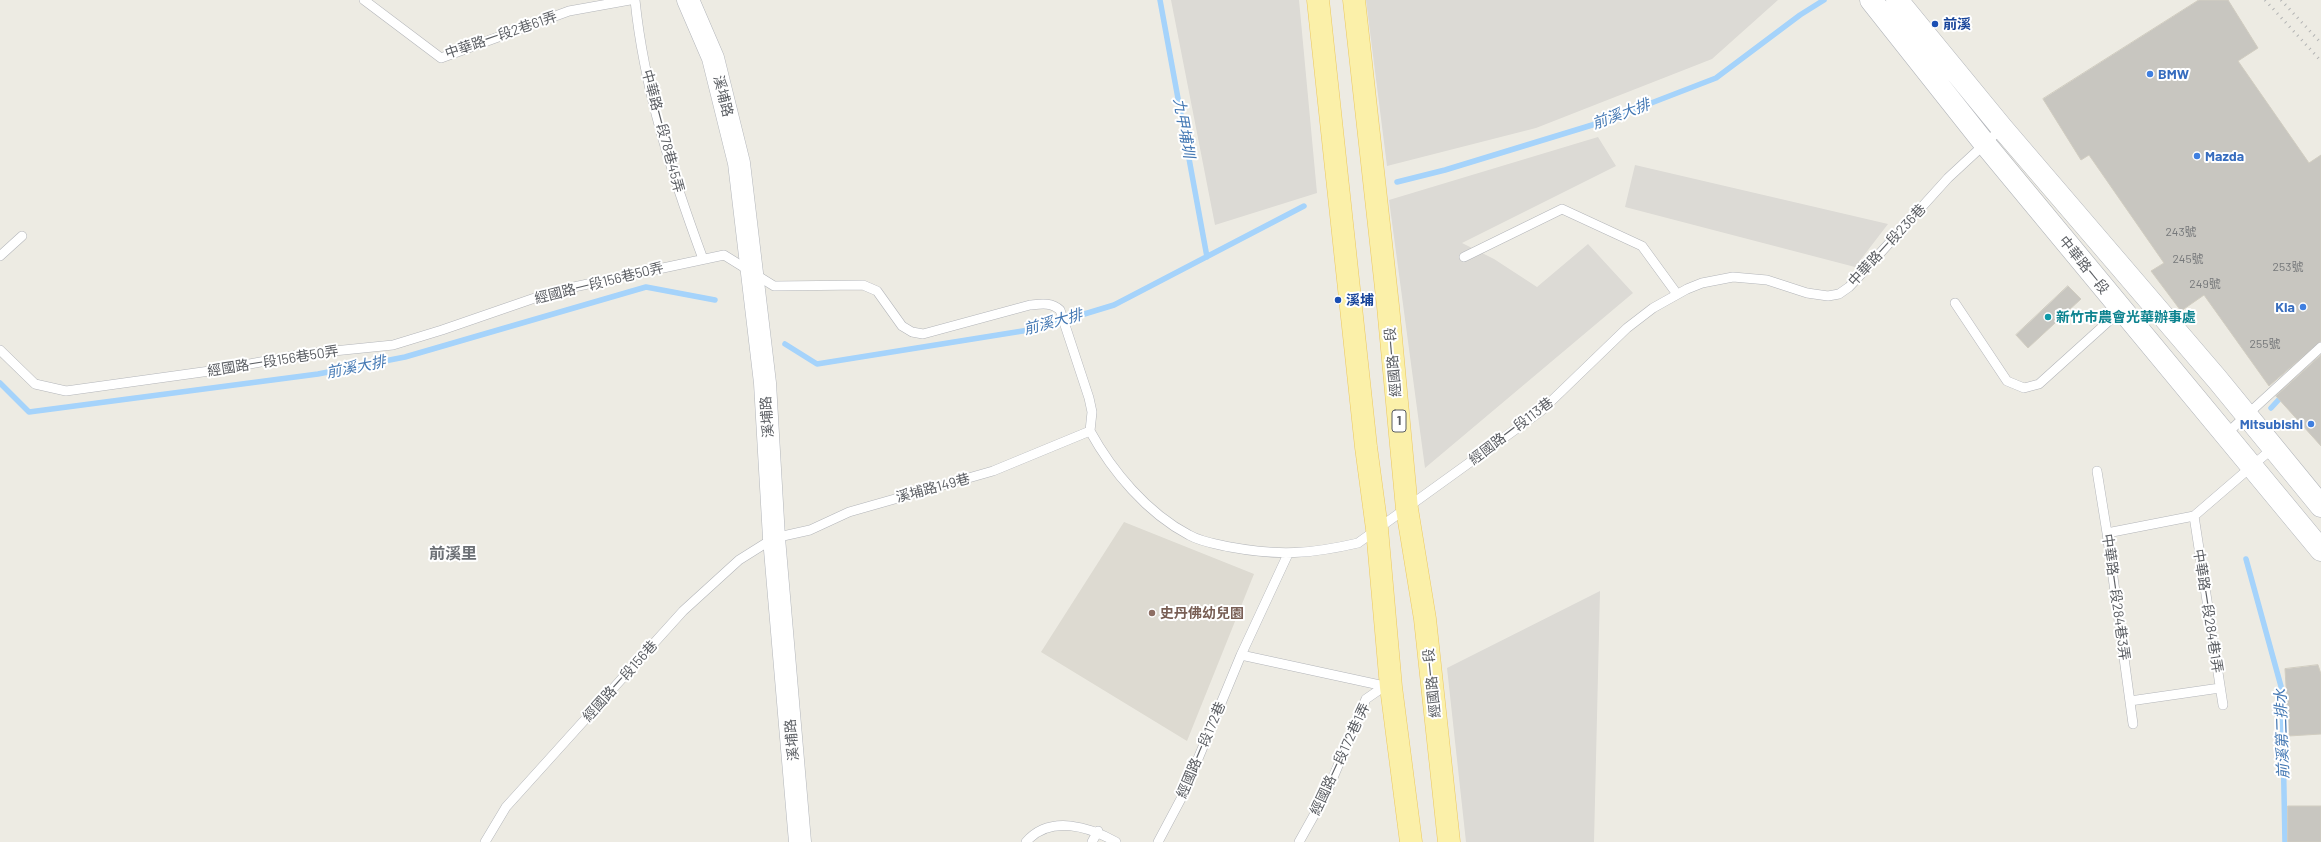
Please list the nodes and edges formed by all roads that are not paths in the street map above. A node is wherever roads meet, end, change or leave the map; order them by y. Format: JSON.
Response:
{"nodes":[{"id":1,"x":364,"y":0,"type":"edge"},
{"id":2,"x":630,"y":0,"type":"edge"},
{"id":3,"x":635,"y":0,"type":"edge"},
{"id":4,"x":688,"y":0,"type":"edge"},
{"id":5,"x":1318,"y":0,"type":"edge"},
{"id":6,"x":1354,"y":0,"type":"edge"},
{"id":7,"x":1870,"y":0,"type":"edge"},
{"id":8,"x":1898,"y":0,"type":"edge"},
{"id":9,"x":1906,"y":26,"type":"junction"},
{"id":10,"x":2002,"y":128,"type":"junction"},
{"id":11,"x":1985,"y":144,"type":"junction"},
{"id":12,"x":22,"y":236,"type":"dead end"},
{"id":13,"x":0,"y":256,"type":"edge"},
{"id":14,"x":1464,"y":257,"type":"dead end"},
{"id":15,"x":703,"y":259,"type":"junction"},
{"id":16,"x":752,"y":271,"type":"junction"},
{"id":17,"x":1677,"y":294,"type":"junction"},
{"id":18,"x":1955,"y":303,"type":"dead end"},
{"id":19,"x":2121,"y":310,"type":"junction"},
{"id":20,"x":2321,"y":347,"type":"edge"},
{"id":21,"x":0,"y":350,"type":"edge"},
{"id":22,"x":2246,"y":415,"type":"junction"},
{"id":23,"x":1090,"y":431,"type":"junction"},
{"id":24,"x":2224,"y":436,"type":"junction"},
{"id":25,"x":2273,"y":448,"type":"junction"},
{"id":26,"x":2252,"y":468,"type":"junction"},
{"id":27,"x":2097,"y":471,"type":"dead end"},
{"id":28,"x":2321,"y":506,"type":"edge"},
{"id":29,"x":1407,"y":509,"type":"junction"},
{"id":30,"x":2194,"y":516,"type":"junction"},
{"id":31,"x":1377,"y":530,"type":"junction"},
{"id":32,"x":2107,"y":533,"type":"junction"},
{"id":33,"x":774,"y":538,"type":"junction"},
{"id":34,"x":2321,"y":550,"type":"edge"},
{"id":35,"x":1288,"y":554,"type":"junction"},
{"id":36,"x":1241,"y":656,"type":"junction"},
{"id":37,"x":1391,"y":687,"type":"junction"},
{"id":38,"x":2220,"y":688,"type":"junction"},
{"id":39,"x":2130,"y":701,"type":"junction"},
{"id":40,"x":2223,"y":705,"type":"dead end"},
{"id":41,"x":2133,"y":724,"type":"dead end"},
{"id":42,"x":1098,"y":831,"type":"junction"},
{"id":43,"x":485,"y":842,"type":"edge"},
{"id":44,"x":800,"y":842,"type":"edge"},
{"id":45,"x":1026,"y":842,"type":"edge"},
{"id":46,"x":1092,"y":842,"type":"edge"},
{"id":47,"x":1116,"y":842,"type":"edge"},
{"id":48,"x":1158,"y":842,"type":"edge"},
{"id":49,"x":1299,"y":842,"type":"edge"},
{"id":50,"x":1411,"y":842,"type":"edge"},
{"id":51,"x":1449,"y":842,"type":"edge"}],
"edges":[{"from":1,"to":2,"type":"lane","name":"中華路一段2巷61弄"},
{"from":3,"to":15,"type":"lane","name":"中華路一段78巷45弄"},
{"from":4,"to":16,"type":"street","name":"溪埔路"},
{"from":5,"to":31,"type":"main road"},
{"from":6,"to":29,"type":"main road","name":"經國路一段","number":"1"},
{"from":7,"to":9,"type":"street"},
{"from":8,"to":9,"type":"street"},
{"from":9,"to":10,"type":"street","name":"中華路一段"},
{"from":9,"to":11,"type":"street","name":"中華路一段"},
{"from":10,"to":11,"type":"lane","name":"中華路一段236巷"},
{"from":10,"to":22,"type":"street","name":"中華路一段"},
{"from":11,"to":17,"type":"lane","name":"中華路一段236巷"},
{"from":11,"to":19,"type":"street","name":"中華路一段"},
{"from":12,"to":13,"type":"lane"},
{"from":14,"to":17,"type":"lane"},
{"from":15,"to":16,"type":"lane","name":"經國路一段156巷50弄"},
{"from":15,"to":21,"type":"lane","name":"經國路一段156巷50弄"},
{"from":16,"to":23,"type":"lane","name":"經國路一段156巷50弄"},
{"from":16,"to":33,"type":"street","name":"溪埔路"},
{"from":17,"to":29,"type":"lane","name":"經國路一段113巷"},
{"from":18,"to":19,"type":"lane"},
{"from":19,"to":24,"type":"street","name":"中華路一段"},
{"from":20,"to":22,"type":"lane"},
{"from":22,"to":24,"type":"lane"},
{"from":22,"to":25,"type":"street","name":"中華路一段"},
{"from":23,"to":33,"type":"lane","name":"溪埔路149巷"},
{"from":23,"to":35,"type":"lane"},
{"from":24,"to":26,"type":"street","name":"中華路一段"},
{"from":25,"to":26,"type":"lane"},
{"from":25,"to":28,"type":"street","name":"中華路一段"},
{"from":26,"to":30,"type":"lane"},
{"from":26,"to":34,"type":"street","name":"中華路一段"},
{"from":27,"to":32,"type":"lane","name":"中華路一段284巷3弄"},
{"from":29,"to":31,"type":"lane","name":"經國路一段113巷"},
{"from":29,"to":51,"type":"main road","name":"經國路一段","number":"1"},
{"from":30,"to":32,"type":"lane"},
{"from":30,"to":38,"type":"lane","name":"中華路一段284巷1弄"},
{"from":31,"to":35,"type":"lane"},
{"from":31,"to":37,"type":"main road"},
{"from":32,"to":39,"type":"lane","name":"中華路一段284巷3弄"},
{"from":33,"to":43,"type":"lane","name":"經國路一段156巷"},
{"from":33,"to":44,"type":"street","name":"溪埔路"},
{"from":35,"to":36,"type":"lane","name":"經國路一段172巷"},
{"from":36,"to":37,"type":"lane"},
{"from":36,"to":48,"type":"lane","name":"經國路一段172巷"},
{"from":37,"to":49,"type":"lane","name":"經國路一段172巷1弄"},
{"from":37,"to":50,"type":"main road"},
{"from":38,"to":39,"type":"lane"},
{"from":38,"to":40,"type":"lane","name":"中華路一段284巷1弄"},
{"from":39,"to":41,"type":"lane","name":"中華路一段284巷3弄"},
{"from":42,"to":45,"type":"lane"},
{"from":42,"to":46,"type":"lane"},
{"from":42,"to":47,"type":"lane"}]}
